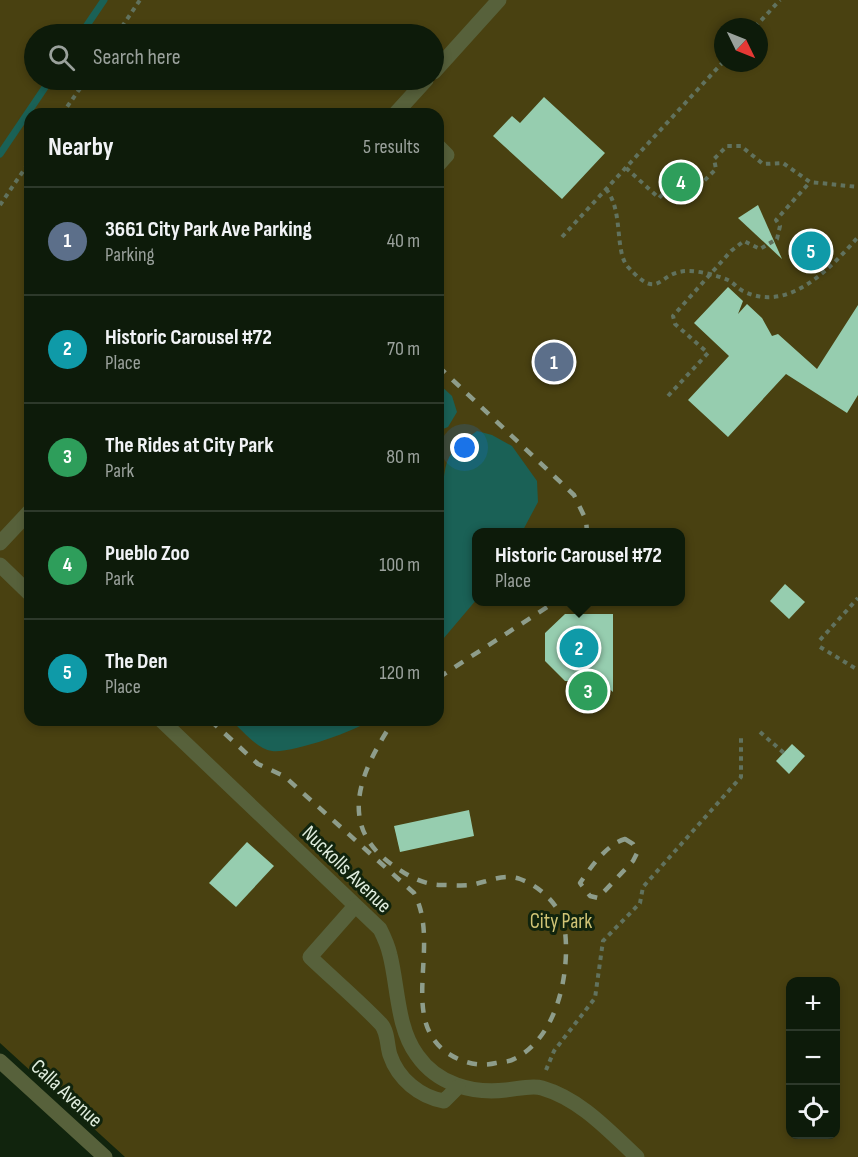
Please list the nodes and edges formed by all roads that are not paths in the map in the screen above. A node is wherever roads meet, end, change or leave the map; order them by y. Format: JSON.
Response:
{"nodes":[{"id":1,"x":499,"y":0,"type":"edge"},
{"id":2,"x":444,"y":61,"type":"edge"},
{"id":3,"x":418,"y":90,"type":"edge"},
{"id":4,"x":403,"y":108,"type":"edge"},
{"id":5,"x":24,"y":517,"type":"edge"},
{"id":6,"x":0,"y":543,"type":"edge"},
{"id":7,"x":0,"y":565,"type":"edge"},
{"id":8,"x":24,"y":588,"type":"edge"},
{"id":9,"x":168,"y":726,"type":"edge"},
{"id":10,"x":355,"y":906,"type":"junction"},
{"id":11,"x":0,"y":1061,"type":"edge"},
{"id":12,"x":458,"y":1088,"type":"junction"},
{"id":13,"x":105,"y":1157,"type":"edge"},
{"id":14,"x":637,"y":1157,"type":"edge"}],
"edges":[{"from":1,"to":2,"type":"street"},
{"from":3,"to":4,"type":"street"},
{"from":5,"to":6,"type":"street"},
{"from":7,"to":8,"type":"street"},
{"from":9,"to":10,"type":"street","name":"Nuckolls Avenue"},
{"from":10,"to":12,"type":"street","name":"Nuckolls Avenue"},
{"from":10,"to":12,"type":"street"},
{"from":11,"to":13,"type":"street","name":"Calla Avenue"},
{"from":12,"to":14,"type":"street","name":"Nuckolls Avenue"}]}
